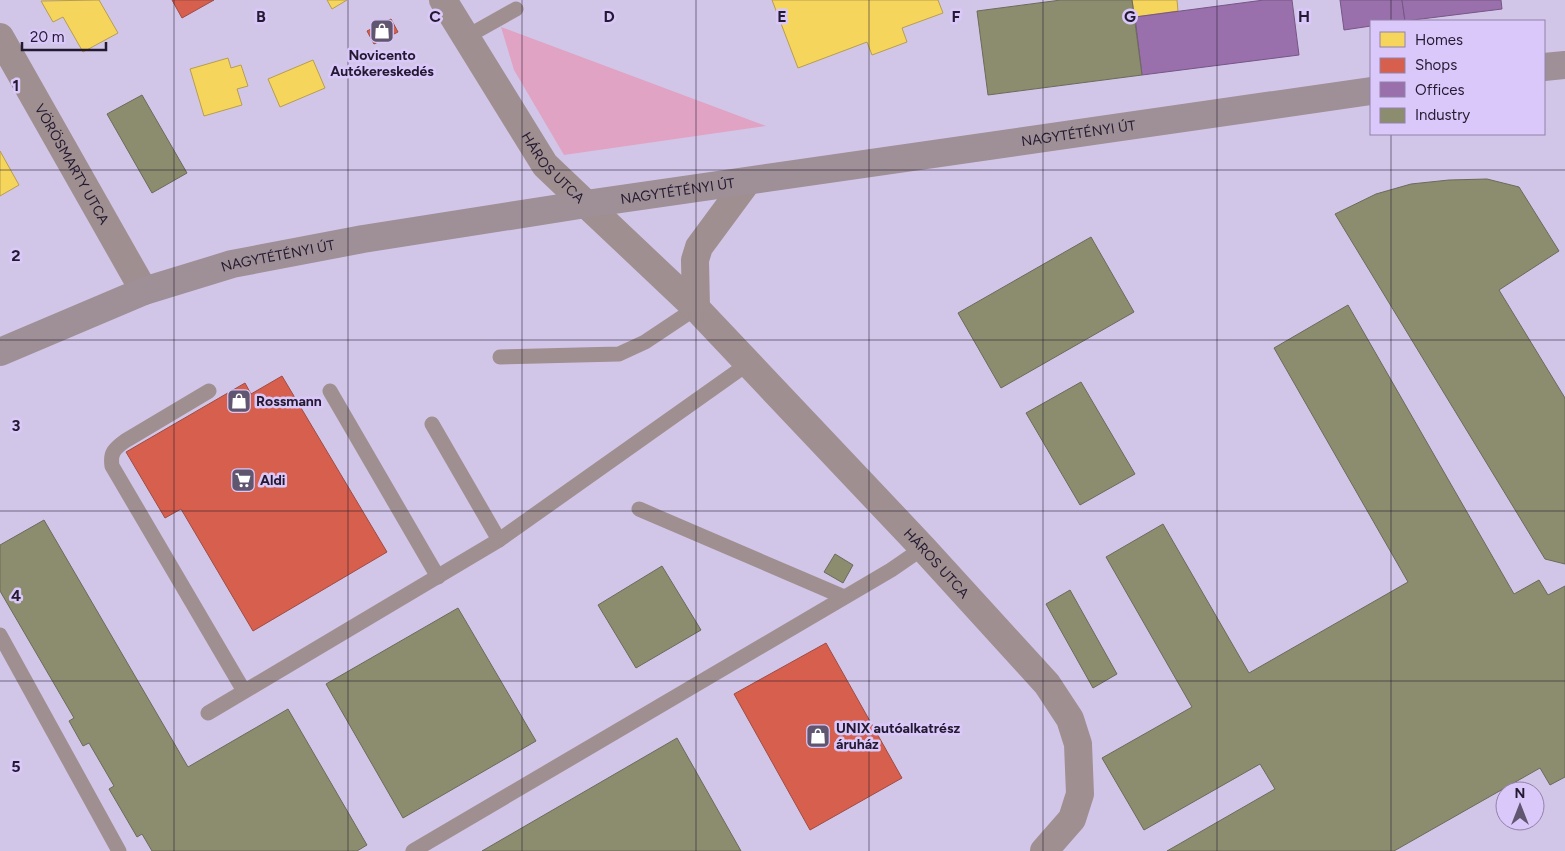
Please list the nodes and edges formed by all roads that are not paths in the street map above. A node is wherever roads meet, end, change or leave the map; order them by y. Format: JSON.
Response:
{"nodes":[{"id":1,"x":443,"y":0,"type":"edge"},
{"id":2,"x":516,"y":9,"type":"dead end"},
{"id":3,"x":0,"y":37,"type":"edge"},
{"id":4,"x":466,"y":37,"type":"junction"},
{"id":5,"x":1565,"y":64,"type":"edge"},
{"id":6,"x":1545,"y":68,"type":"edge"},
{"id":7,"x":1370,"y":91,"type":"edge"},
{"id":8,"x":747,"y":182,"type":"junction"},
{"id":9,"x":586,"y":204,"type":"junction"},
{"id":10,"x":144,"y":291,"type":"junction"},
{"id":11,"x":696,"y":308,"type":"junction"},
{"id":12,"x":0,"y":352,"type":"edge"},
{"id":13,"x":500,"y":357,"type":"dead end"},
{"id":14,"x":749,"y":363,"type":"junction"},
{"id":15,"x":209,"y":391,"type":"dead end"},
{"id":16,"x":330,"y":391,"type":"dead end"},
{"id":17,"x":432,"y":424,"type":"dead end"},
{"id":18,"x":639,"y":510,"type":"dead end"},
{"id":19,"x":499,"y":540,"type":"junction"},
{"id":20,"x":923,"y":548,"type":"junction"},
{"id":21,"x":438,"y":577,"type":"junction"},
{"id":22,"x":844,"y":597,"type":"junction"},
{"id":23,"x":0,"y":635,"type":"edge"},
{"id":24,"x":244,"y":691,"type":"junction"},
{"id":25,"x":208,"y":712,"type":"dead end"},
{"id":26,"x":120,"y":851,"type":"edge"},
{"id":27,"x":413,"y":851,"type":"edge"},
{"id":28,"x":1044,"y":851,"type":"edge"}],
"edges":[{"from":1,"to":4,"type":"street","name":"HÁROS UTCA"},
{"from":2,"to":4,"type":"lane"},
{"from":3,"to":10,"type":"street","name":"VÖRÖSMARTY UTCA"},
{"from":4,"to":9,"type":"street","name":"HÁROS UTCA"},
{"from":5,"to":6,"type":"main road"},
{"from":7,"to":8,"type":"main road","name":"NAGYTÉTÉNYI ÚT"},
{"from":8,"to":9,"type":"main road","name":"NAGYTÉTÉNYI ÚT"},
{"from":8,"to":11,"type":"street"},
{"from":9,"to":10,"type":"main road","name":"NAGYTÉTÉNYI ÚT"},
{"from":9,"to":11,"type":"street","name":"HÁROS UTCA"},
{"from":10,"to":12,"type":"main road","name":"NAGYTÉTÉNYI ÚT"},
{"from":11,"to":13,"type":"lane"},
{"from":11,"to":14,"type":"street","name":"HÁROS UTCA"},
{"from":14,"to":19,"type":"lane"},
{"from":14,"to":20,"type":"street","name":"HÁROS UTCA"},
{"from":15,"to":24,"type":"lane"},
{"from":16,"to":21,"type":"lane"},
{"from":17,"to":19,"type":"lane"},
{"from":18,"to":22,"type":"lane"},
{"from":19,"to":21,"type":"lane"},
{"from":20,"to":22,"type":"lane"},
{"from":20,"to":28,"type":"street","name":"HÁROS UTCA"},
{"from":21,"to":24,"type":"lane"},
{"from":22,"to":27,"type":"lane"},
{"from":23,"to":26,"type":"lane"},
{"from":24,"to":25,"type":"lane"}]}
